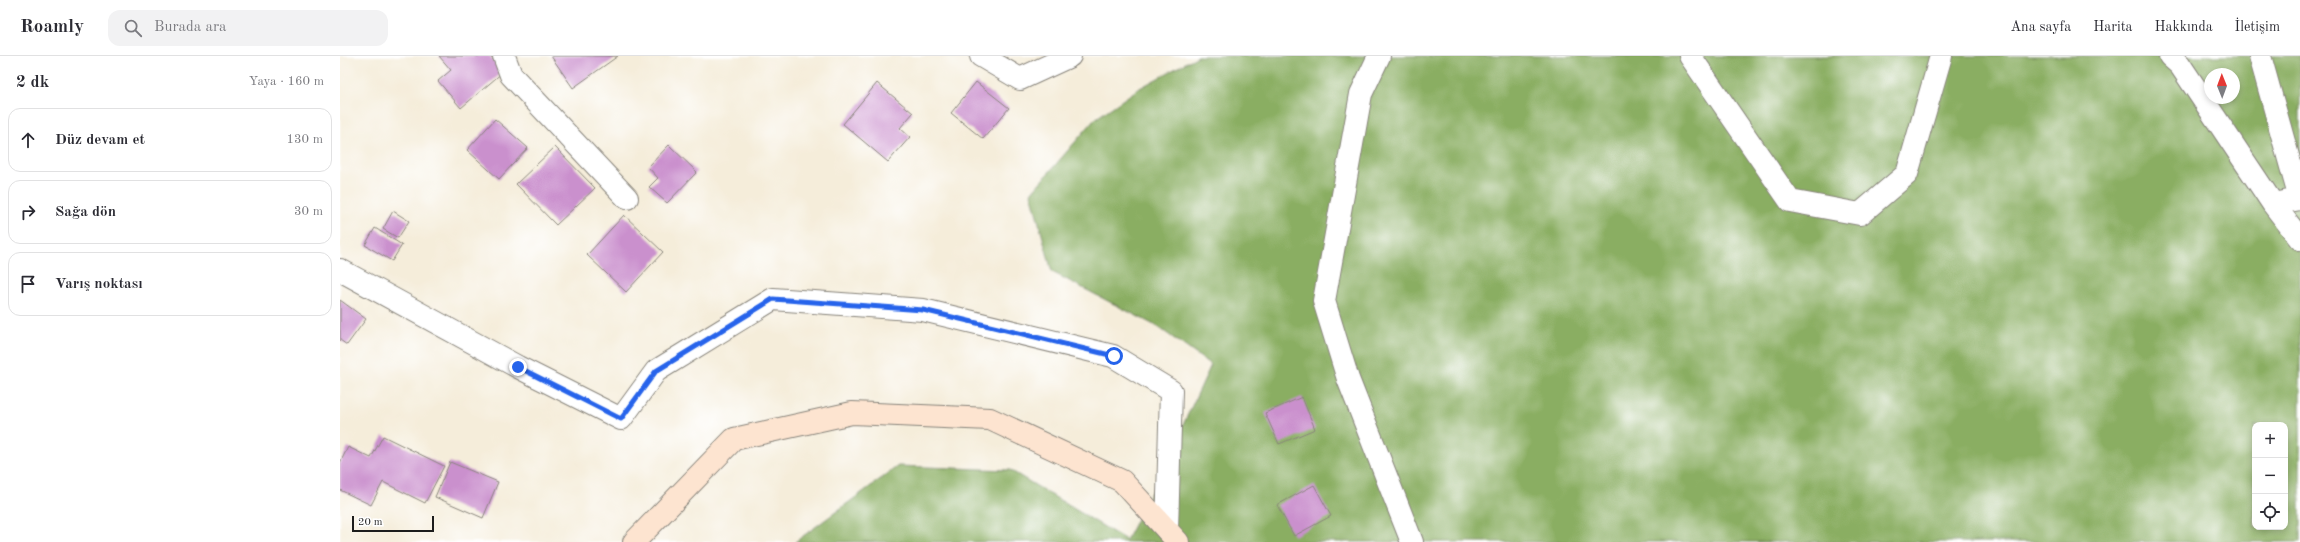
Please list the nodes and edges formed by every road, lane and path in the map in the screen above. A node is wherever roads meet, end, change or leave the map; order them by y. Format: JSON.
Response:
{"nodes":[{"id":1,"x":504,"y":56,"type":"edge"},
{"id":2,"x":981,"y":56,"type":"edge"},
{"id":3,"x":1070,"y":56,"type":"edge"},
{"id":4,"x":1379,"y":56,"type":"edge"},
{"id":5,"x":1690,"y":56,"type":"edge"},
{"id":6,"x":1941,"y":56,"type":"edge"},
{"id":7,"x":2170,"y":56,"type":"edge"},
{"id":8,"x":2260,"y":56,"type":"edge"},
{"id":9,"x":627,"y":198,"type":"dead end"},
{"id":10,"x":2300,"y":199,"type":"edge"},
{"id":11,"x":2273,"y":204,"type":"junction"},
{"id":12,"x":2300,"y":239,"type":"edge"},
{"id":13,"x":340,"y":270,"type":"edge"},
{"id":14,"x":1173,"y":536,"type":"edge"},
{"id":15,"x":634,"y":542,"type":"edge"},
{"id":16,"x":1412,"y":542,"type":"edge"}],
"edges":[{"from":1,"to":9,"type":"street"},
{"from":2,"to":3,"type":"street"},
{"from":4,"to":16,"type":"street"},
{"from":5,"to":6,"type":"street"},
{"from":7,"to":11,"type":"street"},
{"from":8,"to":10,"type":"street"},
{"from":10,"to":11,"type":"street"},
{"from":11,"to":12,"type":"street"},
{"from":13,"to":14,"type":"street"},
{"from":14,"to":15,"type":"street"}]}
